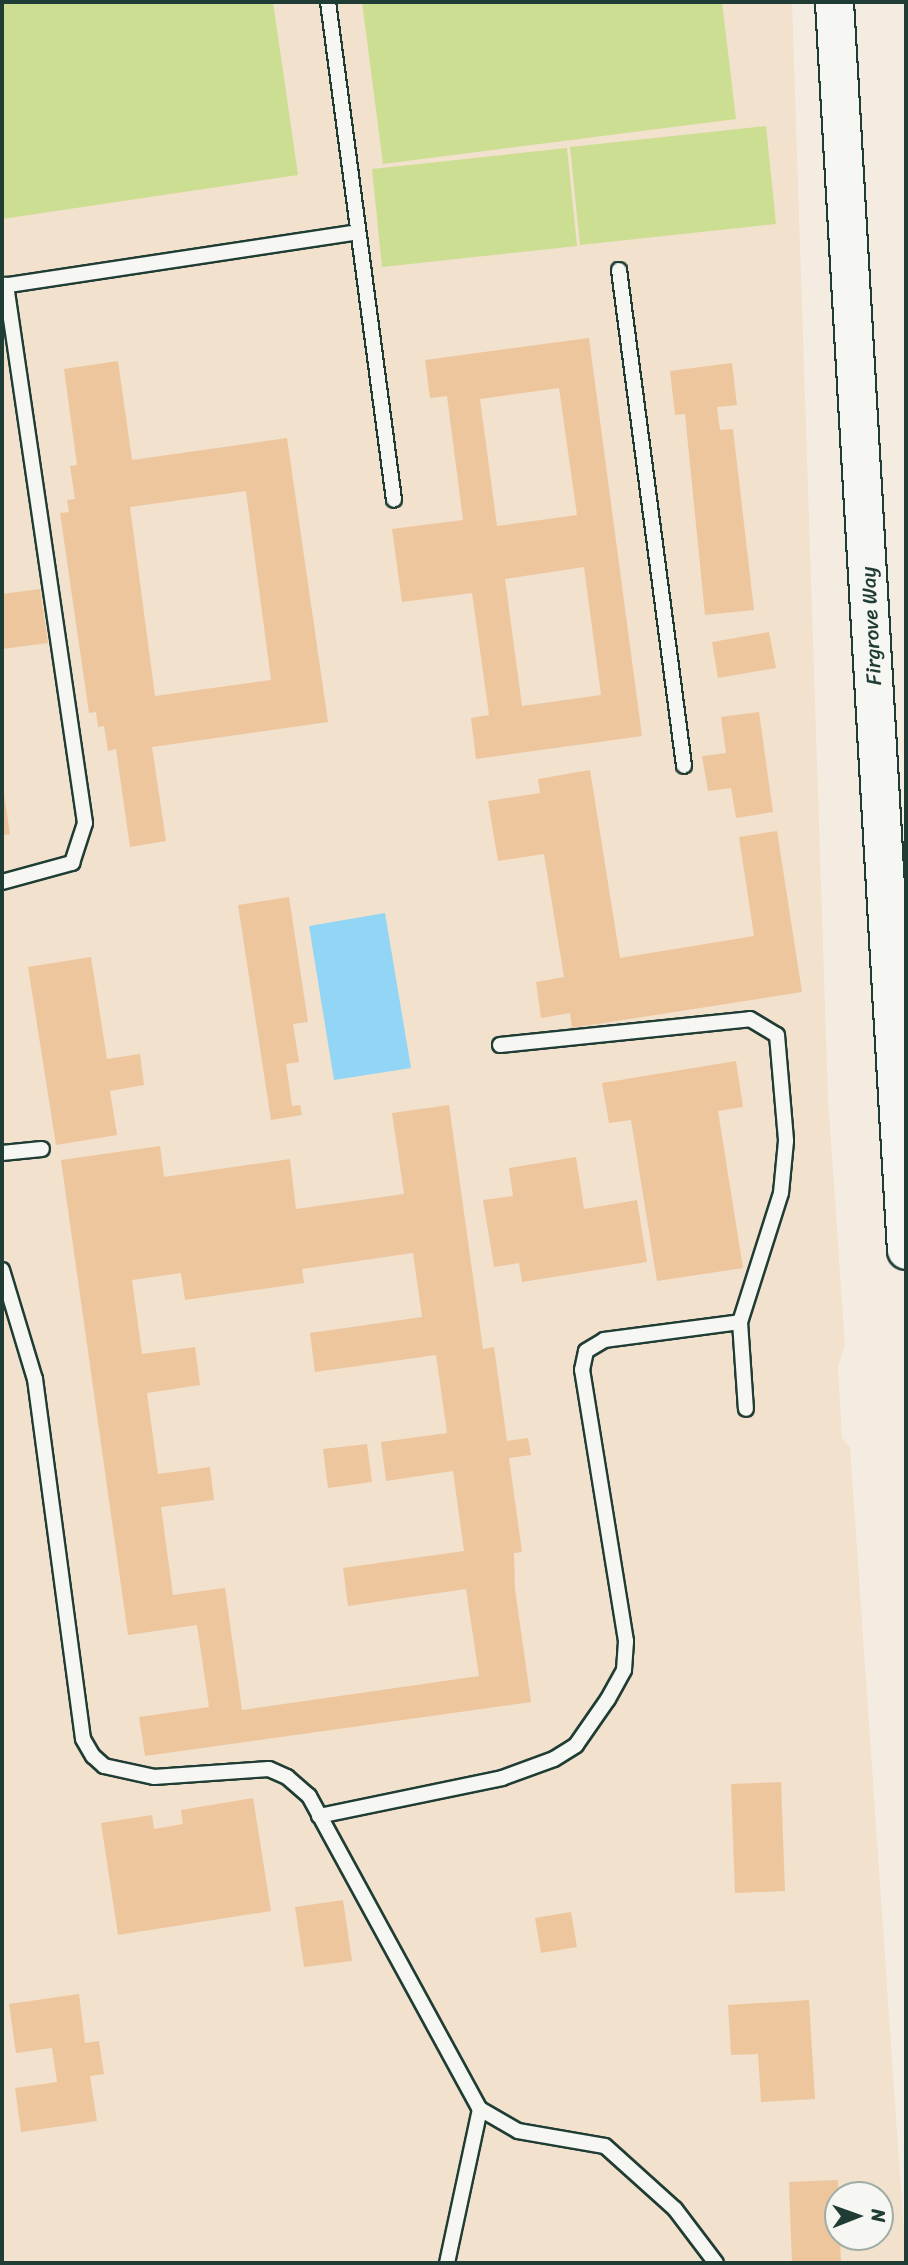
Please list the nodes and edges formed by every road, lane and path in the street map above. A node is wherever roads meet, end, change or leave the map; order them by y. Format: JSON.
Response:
{"nodes":[{"id":1,"x":328,"y":2,"type":"edge"},
{"id":2,"x":834,"y":2,"type":"edge"},
{"id":3,"x":357,"y":232,"type":"junction"},
{"id":4,"x":619,"y":270,"type":"dead end"},
{"id":5,"x":4,"y":286,"type":"edge"},
{"id":6,"x":394,"y":500,"type":"dead end"},
{"id":7,"x":684,"y":766,"type":"dead end"},
{"id":8,"x":2,"y":882,"type":"edge"},
{"id":9,"x":500,"y":1045,"type":"dead end"},
{"id":10,"x":42,"y":1149,"type":"dead end"},
{"id":11,"x":2,"y":1153,"type":"edge"},
{"id":12,"x":906,"y":1250,"type":"edge"},
{"id":13,"x":2,"y":1270,"type":"edge"},
{"id":14,"x":740,"y":1322,"type":"junction"},
{"id":15,"x":747,"y":1409,"type":"dead end"},
{"id":16,"x":319,"y":1816,"type":"junction"},
{"id":17,"x":480,"y":2109,"type":"junction"},
{"id":18,"x":447,"y":2263,"type":"edge"},
{"id":19,"x":716,"y":2263,"type":"edge"}],
"edges":[{"from":1,"to":3,"type":"lane"},
{"from":2,"to":12,"type":"street","name":"Firgrove Way"},
{"from":3,"to":5,"type":"lane"},
{"from":3,"to":6,"type":"lane"},
{"from":4,"to":7,"type":"lane"},
{"from":5,"to":8,"type":"lane"},
{"from":9,"to":14,"type":"lane"},
{"from":10,"to":11,"type":"lane"},
{"from":13,"to":16,"type":"lane"},
{"from":14,"to":15,"type":"lane"},
{"from":14,"to":16,"type":"lane"},
{"from":16,"to":17,"type":"lane"},
{"from":17,"to":18,"type":"lane"},
{"from":17,"to":19,"type":"lane"}]}
